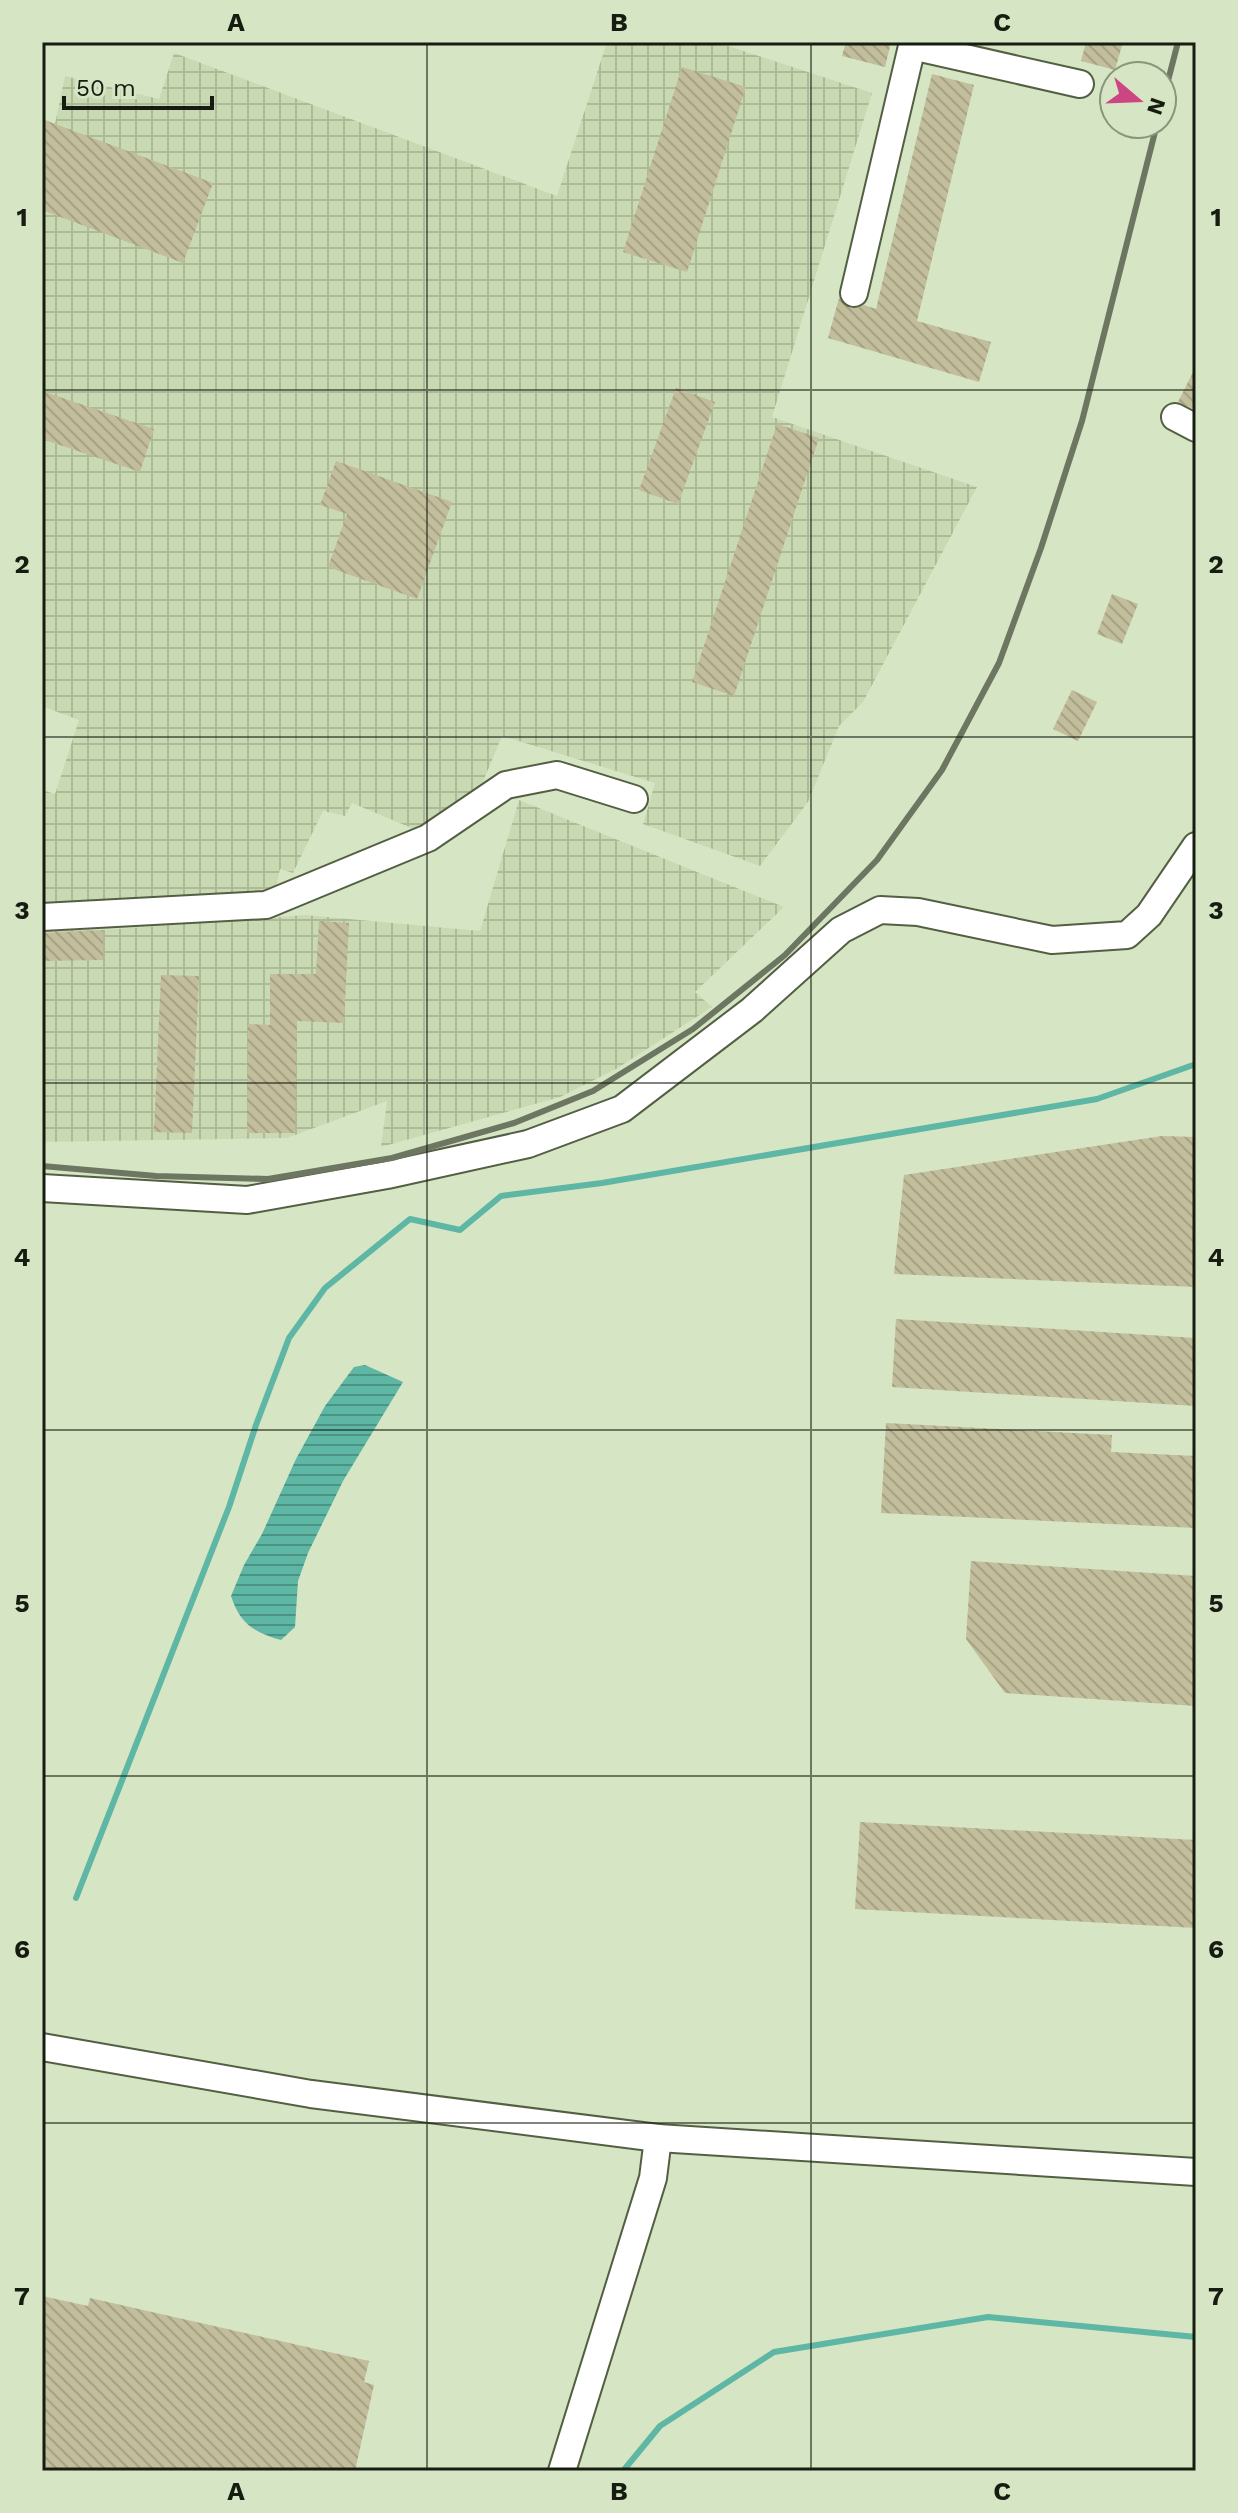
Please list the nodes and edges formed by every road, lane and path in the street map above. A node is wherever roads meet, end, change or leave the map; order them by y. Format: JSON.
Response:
{"nodes":[{"id":1,"x":913,"y":44,"type":"edge"},
{"id":2,"x":1080,"y":84,"type":"dead end"},
{"id":3,"x":854,"y":293,"type":"dead end"},
{"id":4,"x":634,"y":799,"type":"dead end"},
{"id":5,"x":1196,"y":846,"type":"edge"},
{"id":6,"x":42,"y":917,"type":"edge"},
{"id":7,"x":42,"y":1188,"type":"edge"},
{"id":8,"x":42,"y":2047,"type":"edge"},
{"id":9,"x":658,"y":2138,"type":"junction"},
{"id":10,"x":1196,"y":2172,"type":"edge"},
{"id":11,"x":562,"y":2471,"type":"edge"}],
"edges":[{"from":1,"to":2,"type":"street"},
{"from":1,"to":3,"type":"street"},
{"from":4,"to":6,"type":"street"},
{"from":5,"to":7,"type":"street"},
{"from":8,"to":9,"type":"street"},
{"from":9,"to":10,"type":"street"},
{"from":9,"to":11,"type":"street"}]}
